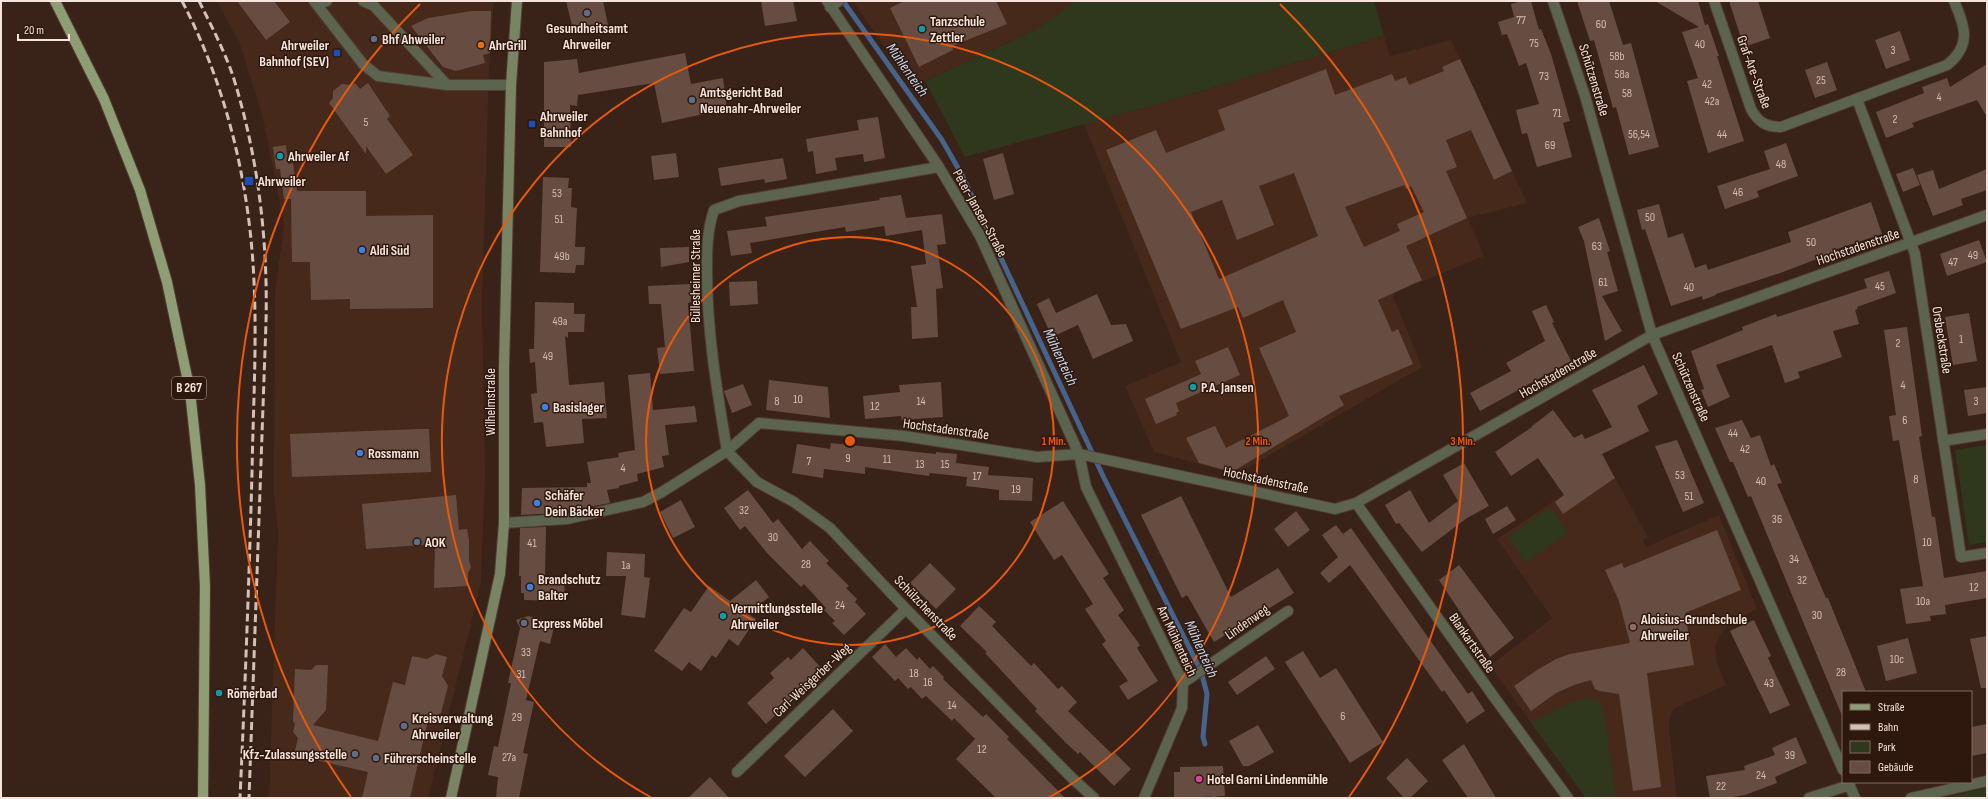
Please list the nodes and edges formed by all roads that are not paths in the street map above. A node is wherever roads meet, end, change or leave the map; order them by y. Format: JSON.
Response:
{"nodes":[{"id":1,"x":56,"y":1,"type":"edge"},
{"id":2,"x":363,"y":1,"type":"edge"},
{"id":3,"x":517,"y":1,"type":"edge"},
{"id":4,"x":1553,"y":1,"type":"edge"},
{"id":5,"x":1714,"y":1,"type":"edge"},
{"id":6,"x":1954,"y":1,"type":"edge"},
{"id":7,"x":319,"y":2,"type":"edge"},
{"id":8,"x":833,"y":3,"type":"edge"},
{"id":9,"x":447,"y":85,"type":"junction"},
{"id":10,"x":511,"y":85,"type":"junction"},
{"id":11,"x":1857,"y":99,"type":"junction"},
{"id":12,"x":939,"y":167,"type":"junction"},
{"id":13,"x":1987,"y":215,"type":"edge"},
{"id":14,"x":1912,"y":243,"type":"junction"},
{"id":15,"x":1652,"y":334,"type":"junction"},
{"id":16,"x":1987,"y":434,"type":"edge"},
{"id":17,"x":1943,"y":441,"type":"junction"},
{"id":18,"x":728,"y":451,"type":"junction"},
{"id":19,"x":1083,"y":455,"type":"junction"},
{"id":20,"x":1356,"y":503,"type":"junction"},
{"id":21,"x":504,"y":524,"type":"junction"},
{"id":22,"x":1987,"y":554,"type":"edge"},
{"id":23,"x":906,"y":610,"type":"junction"},
{"id":24,"x":1288,"y":611,"type":"dead end"},
{"id":25,"x":1183,"y":683,"type":"junction"},
{"id":26,"x":1842,"y":768,"type":"edge"},
{"id":27,"x":737,"y":772,"type":"dead end"},
{"id":28,"x":1987,"y":781,"type":"edge"},
{"id":29,"x":1849,"y":783,"type":"edge"},
{"id":30,"x":203,"y":798,"type":"edge"},
{"id":31,"x":451,"y":798,"type":"edge"},
{"id":32,"x":1094,"y":798,"type":"edge"},
{"id":33,"x":1144,"y":798,"type":"edge"},
{"id":34,"x":1568,"y":798,"type":"edge"},
{"id":35,"x":1809,"y":798,"type":"edge"},
{"id":36,"x":1855,"y":798,"type":"edge"},
{"id":37,"x":1911,"y":798,"type":"edge"}],
"edges":[{"from":1,"to":30,"type":"main road","number":"B 267"},
{"from":2,"to":9,"type":"street"},
{"from":3,"to":10,"type":"main road","name":"Wilhelmstraße"},
{"from":4,"to":15,"type":"street","name":"Schützenstraße"},
{"from":5,"to":11,"type":"street","name":"Graf-Are-Straße"},
{"from":6,"to":11,"type":"street","name":"Graf-Are-Straße"},
{"from":7,"to":9,"type":"street"},
{"from":8,"to":12,"type":"street","name":"Peter-Jansen-Straße"},
{"from":9,"to":10,"type":"street"},
{"from":10,"to":21,"type":"main road","name":"Wilhelmstraße"},
{"from":11,"to":14,"type":"street"},
{"from":12,"to":18,"type":"street","name":"Büllesheimer Straße"},
{"from":12,"to":19,"type":"street","name":"Peter-Jansen-Straße"},
{"from":13,"to":14,"type":"street","name":"Hochstadenstraße"},
{"from":14,"to":15,"type":"street","name":"Hochstadenstraße"},
{"from":14,"to":17,"type":"street","name":"Orsbeckstraße"},
{"from":15,"to":20,"type":"street","name":"Hochstadenstraße"},
{"from":15,"to":26,"type":"street","name":"Schützenstraße"},
{"from":16,"to":17,"type":"street"},
{"from":17,"to":22,"type":"street","name":"Orsbeckstraße"},
{"from":18,"to":19,"type":"street","name":"Hochstadenstraße"},
{"from":18,"to":21,"type":"street","name":"Hochstadenstraße"},
{"from":18,"to":23,"type":"street","name":"Schülzchenstraße"},
{"from":19,"to":20,"type":"street","name":"Hochstadenstraße"},
{"from":19,"to":25,"type":"street","name":"Am Mühlenteich"},
{"from":20,"to":34,"type":"street","name":"Blankartstraße"},
{"from":21,"to":31,"type":"main road","name":"Wilhelmstraße"},
{"from":23,"to":27,"type":"street","name":"Carl-Weisgerber-Weg"},
{"from":23,"to":32,"type":"street","name":"Schülzchenstraße"},
{"from":24,"to":25,"type":"street","name":"Lindenweg"},
{"from":25,"to":33,"type":"street","name":"Am Mühlenteich"},
{"from":28,"to":37,"type":"street"},
{"from":29,"to":35,"type":"street"},
{"from":29,"to":36,"type":"street"}]}
